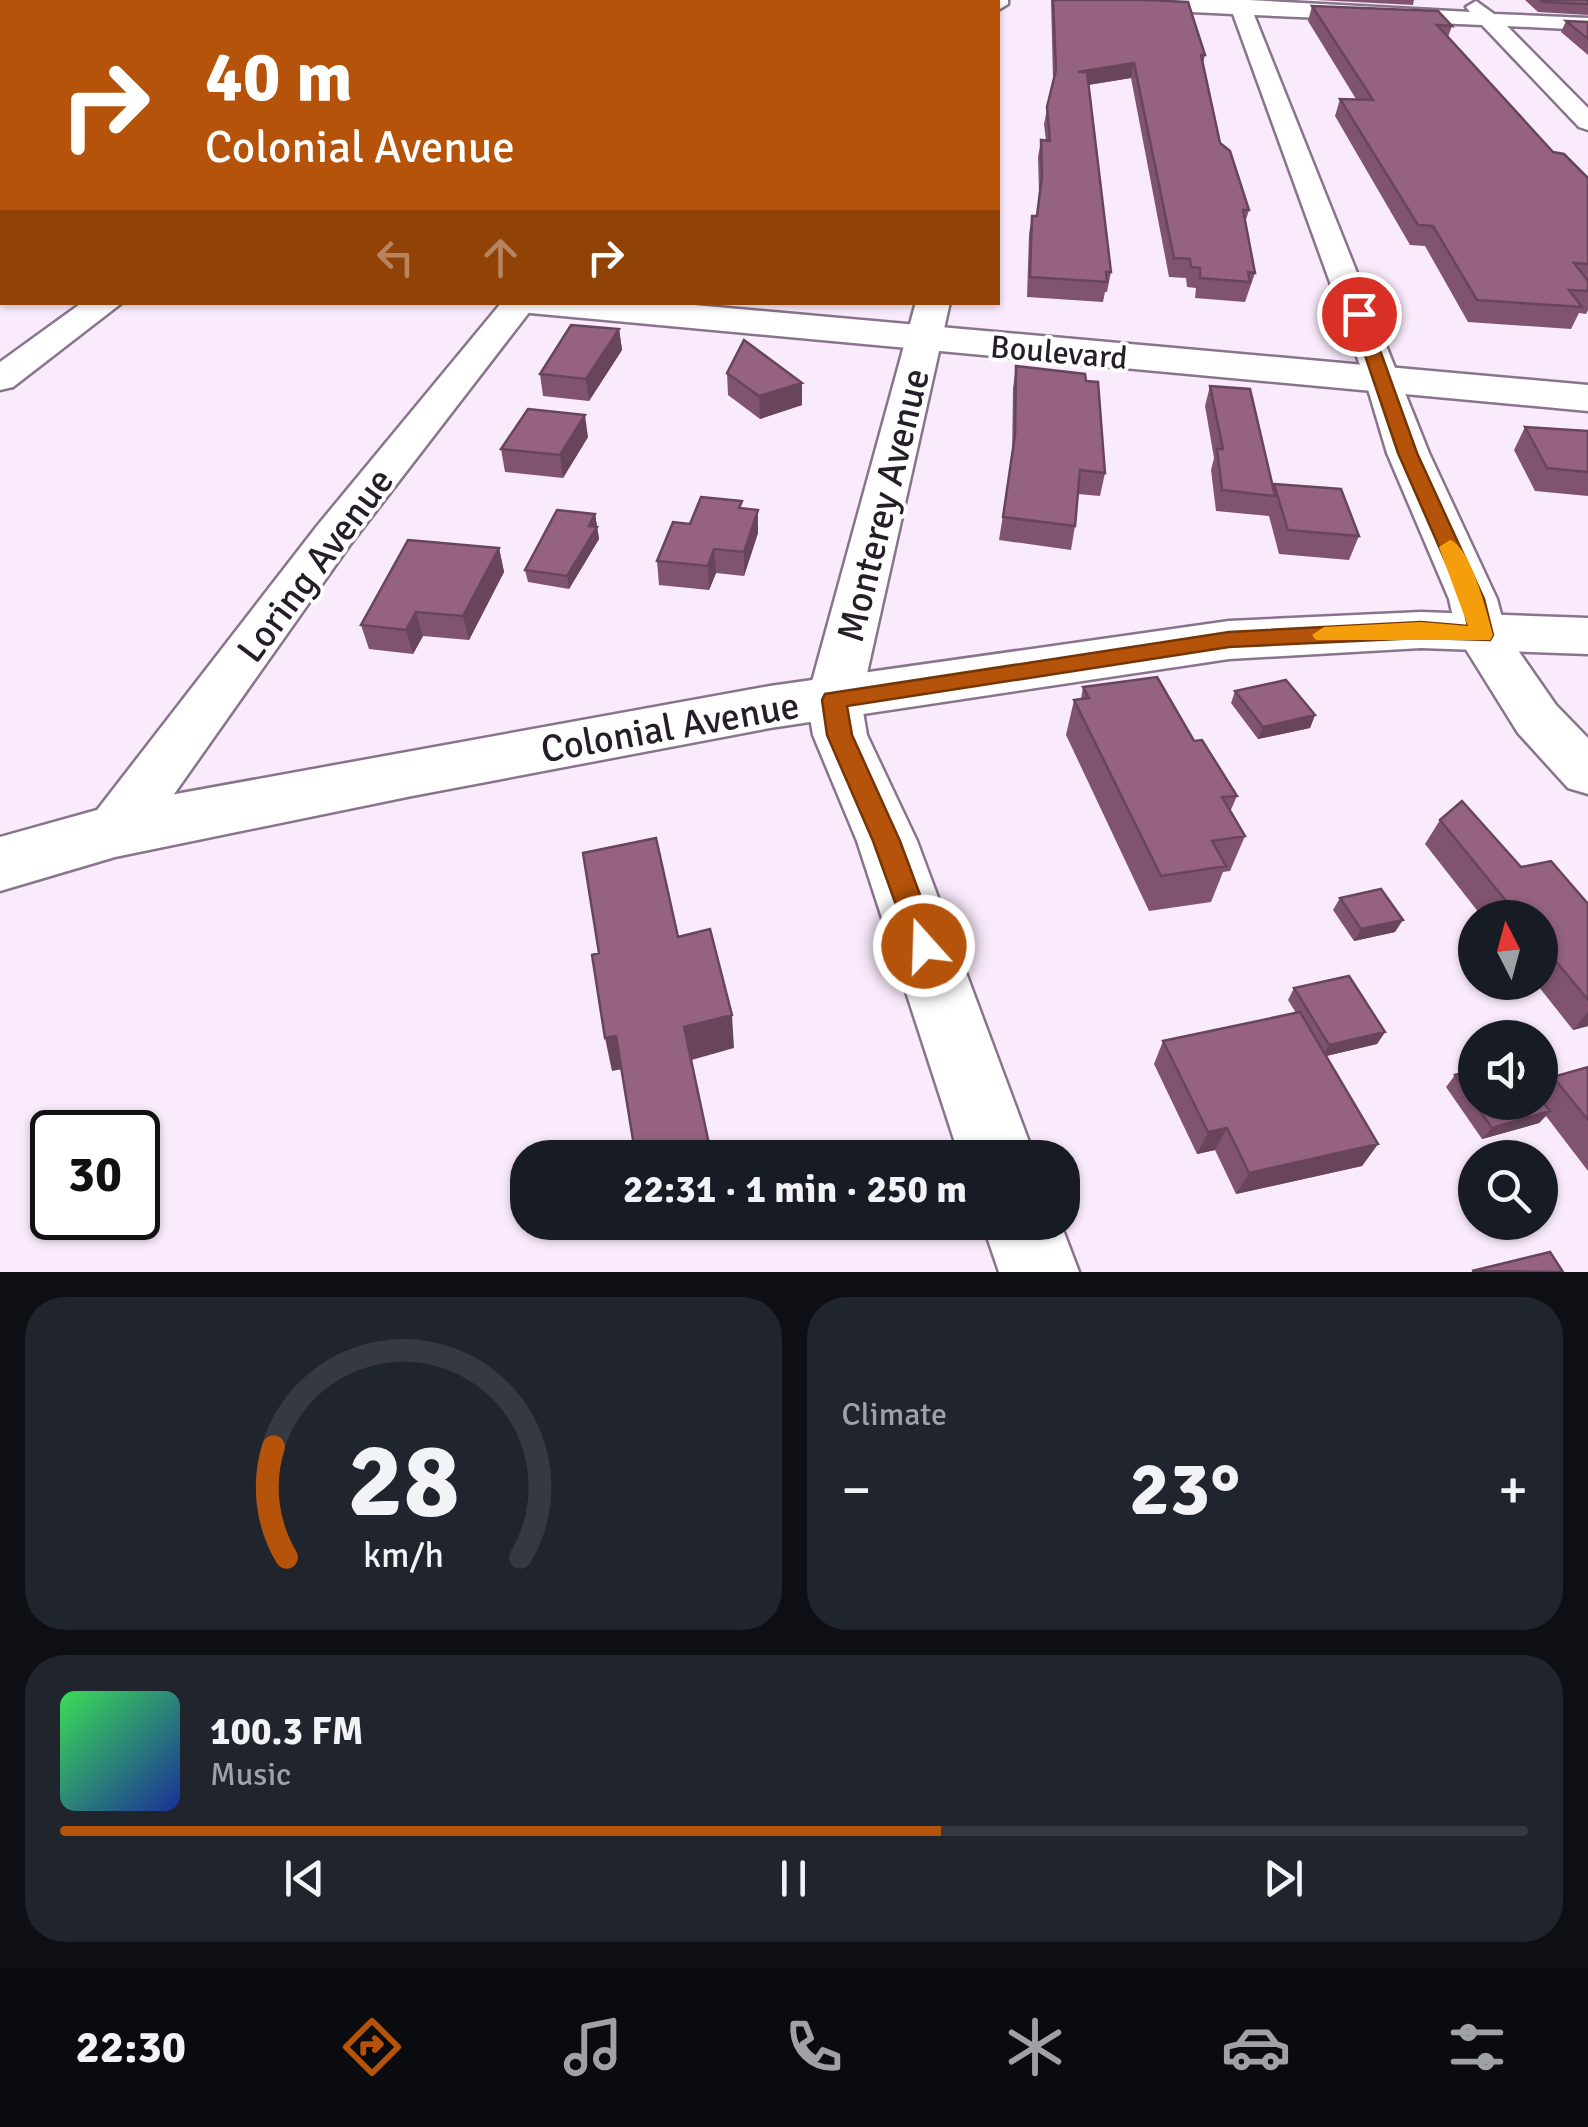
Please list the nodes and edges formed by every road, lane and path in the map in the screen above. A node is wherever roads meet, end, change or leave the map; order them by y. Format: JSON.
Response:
{"nodes":[{"id":1,"x":1066,"y":0,"type":"edge"},
{"id":2,"x":1470,"y":0,"type":"edge"},
{"id":3,"x":1240,"y":4,"type":"edge"},
{"id":4,"x":1488,"y":20,"type":"junction"},
{"id":5,"x":1588,"y":24,"type":"edge"},
{"id":6,"x":1588,"y":122,"type":"edge"},
{"id":7,"x":102,"y":305,"type":"edge"},
{"id":8,"x":518,"y":305,"type":"edge"},
{"id":9,"x":593,"y":305,"type":"edge"},
{"id":10,"x":929,"y":321,"type":"edge"},
{"id":11,"x":0,"y":379,"type":"edge"},
{"id":12,"x":1384,"y":379,"type":"junction"},
{"id":13,"x":1588,"y":398,"type":"edge"},
{"id":14,"x":1482,"y":635,"type":"junction"},
{"id":15,"x":1588,"y":636,"type":"edge"},
{"id":16,"x":834,"y":700,"type":"junction"},
{"id":17,"x":1588,"y":773,"type":"edge"},
{"id":18,"x":115,"y":831,"type":"junction"},
{"id":19,"x":0,"y":864,"type":"edge"},
{"id":20,"x":992,"y":1140,"type":"edge"},
{"id":21,"x":1028,"y":1240,"type":"edge"},
{"id":22,"x":1039,"y":1272,"type":"edge"}],
"edges":[{"from":1,"to":3,"type":"street"},
{"from":2,"to":4,"type":"street"},
{"from":3,"to":4,"type":"street"},
{"from":3,"to":12,"type":"street"},
{"from":4,"to":5,"type":"street"},
{"from":4,"to":6,"type":"street"},
{"from":7,"to":11,"type":"street"},
{"from":8,"to":18,"type":"street","name":"Loring Avenue"},
{"from":9,"to":10,"type":"street","name":"Boulevard"},
{"from":10,"to":12,"type":"street","name":"Boulevard"},
{"from":10,"to":16,"type":"street","name":"Monterey Avenue"},
{"from":12,"to":13,"type":"street","name":"Boulevard"},
{"from":12,"to":14,"type":"street"},
{"from":14,"to":15,"type":"street","name":"Colonial Avenue"},
{"from":14,"to":16,"type":"street","name":"Colonial Avenue"},
{"from":14,"to":17,"type":"street"},
{"from":16,"to":18,"type":"street","name":"Colonial Avenue"},
{"from":16,"to":20,"type":"street","name":"Monterey Avenue"},
{"from":18,"to":19,"type":"street","name":"Colonial Avenue"},
{"from":21,"to":22,"type":"street"}]}
